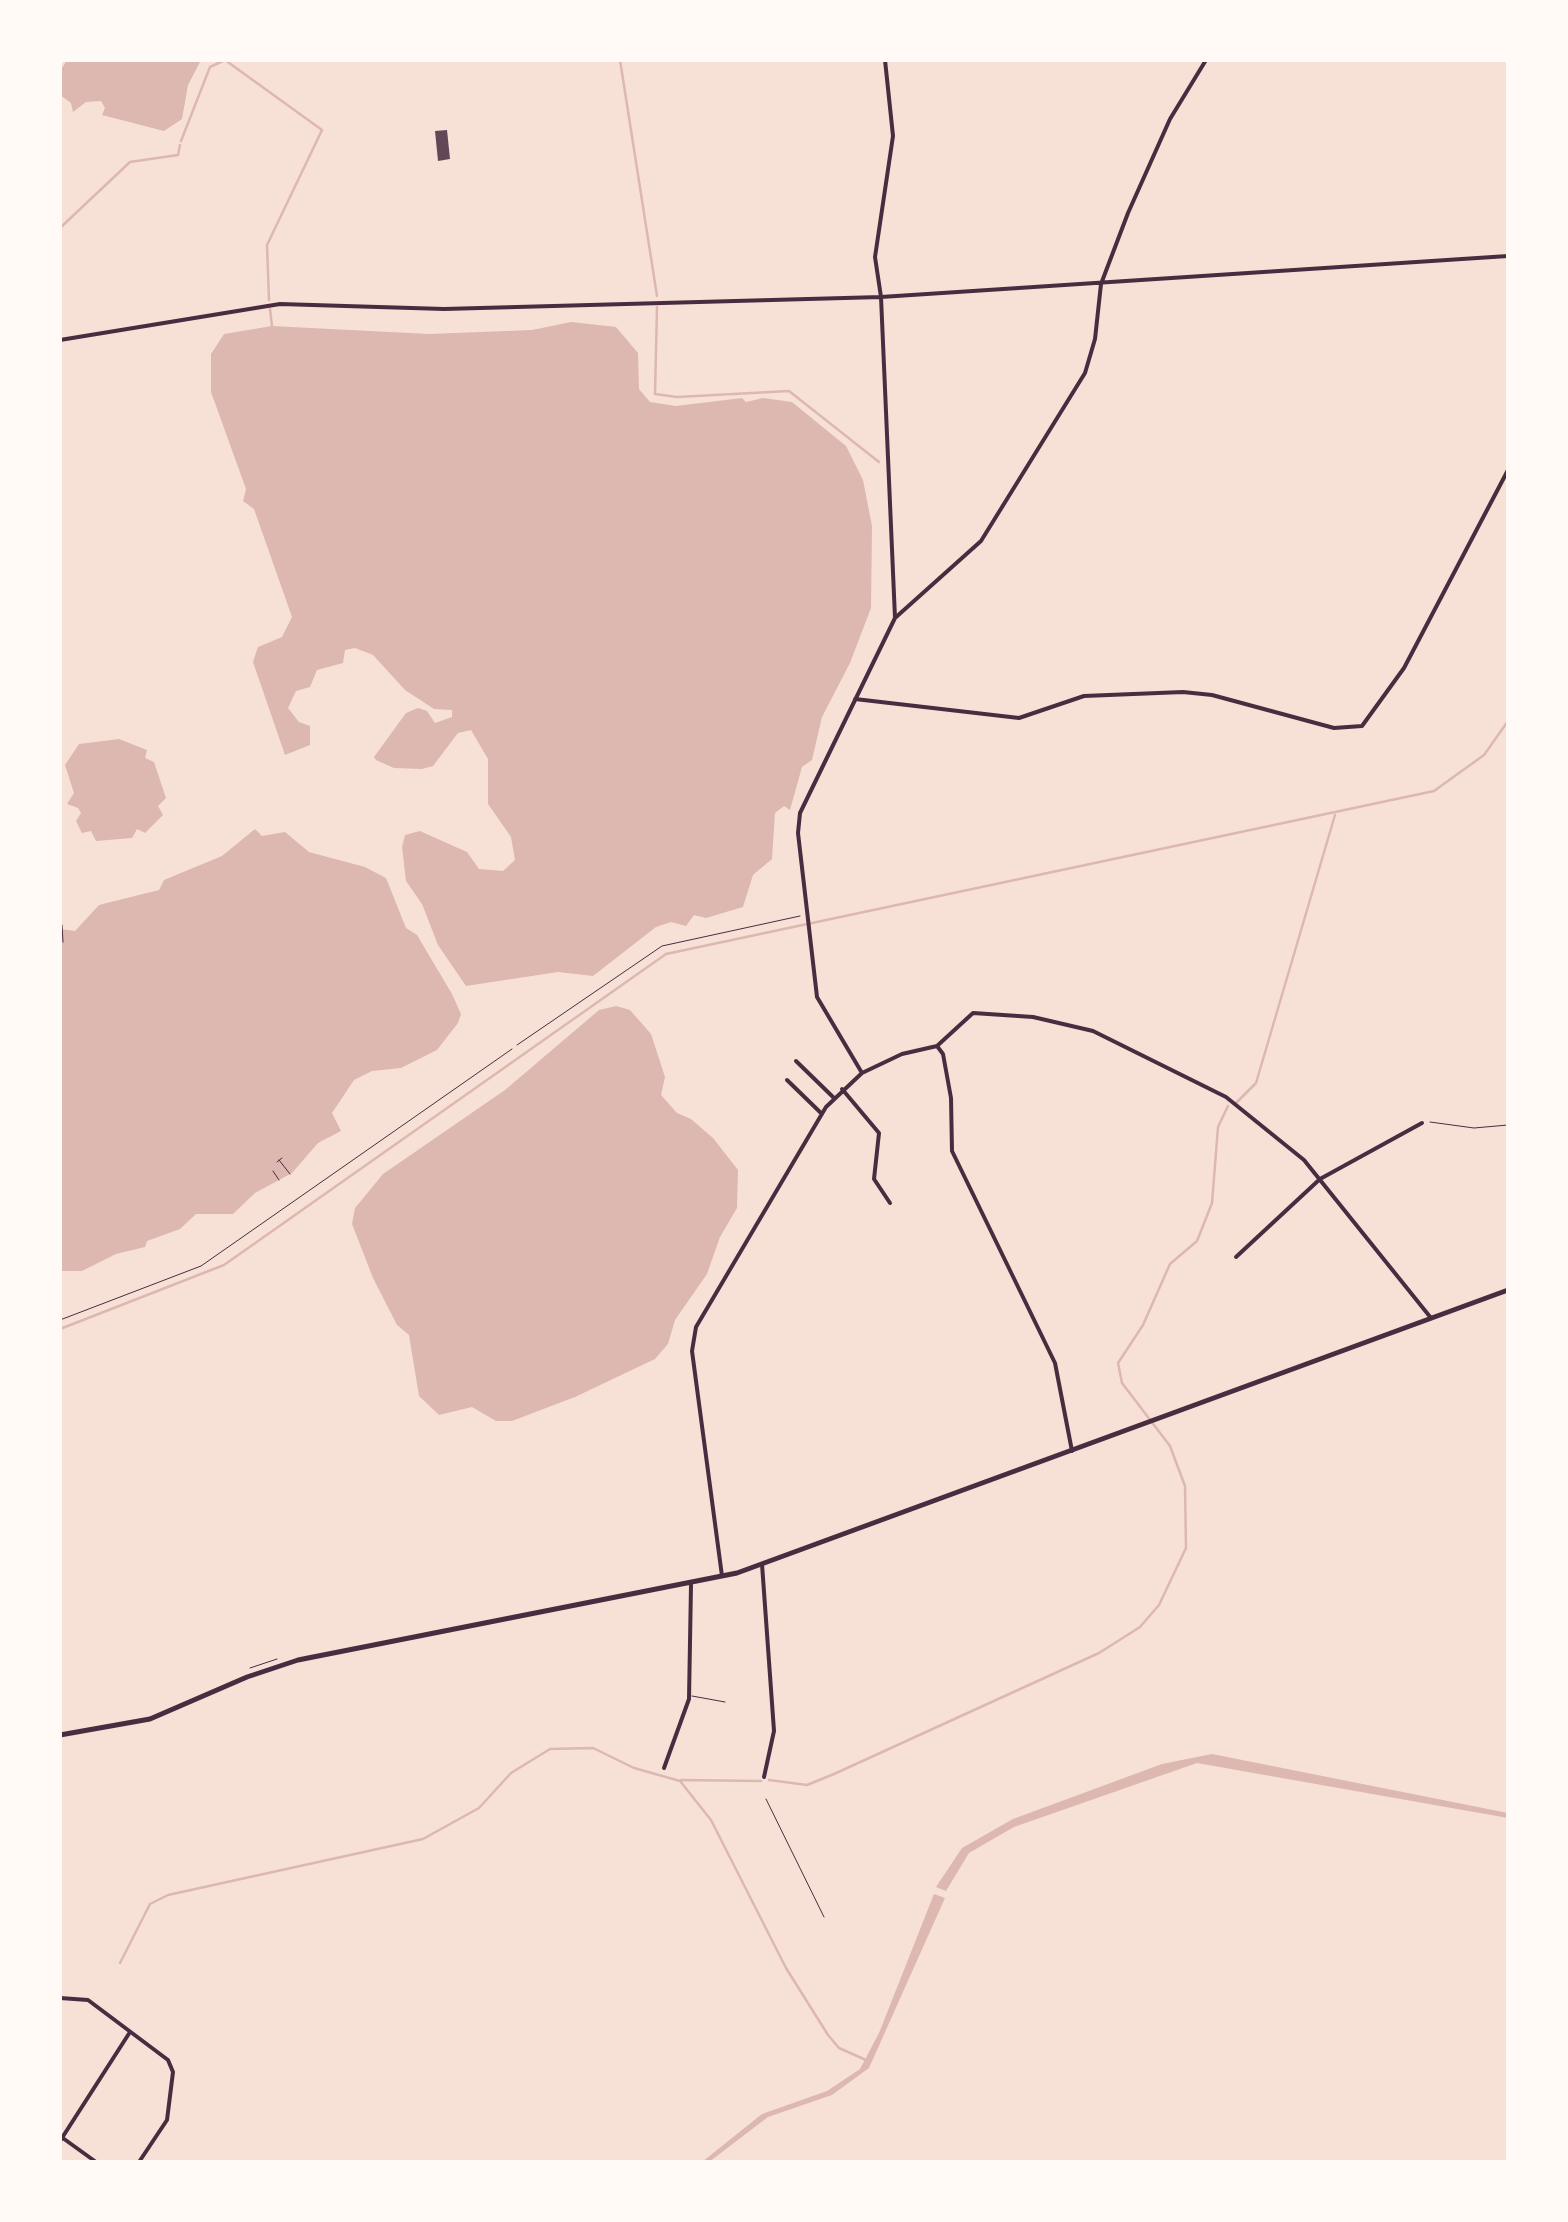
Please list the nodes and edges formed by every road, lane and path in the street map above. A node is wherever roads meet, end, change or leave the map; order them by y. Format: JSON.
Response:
{"nodes":[{"id":1,"x":885,"y":60,"type":"edge"},
{"id":2,"x":1206,"y":60,"type":"edge"},
{"id":3,"x":1508,"y":256,"type":"edge"},
{"id":4,"x":1101,"y":284,"type":"junction"},
{"id":5,"x":881,"y":297,"type":"junction"},
{"id":6,"x":60,"y":340,"type":"edge"},
{"id":7,"x":1508,"y":470,"type":"edge"},
{"id":8,"x":895,"y":618,"type":"junction"},
{"id":9,"x":856,"y":698,"type":"junction"},
{"id":10,"x":800,"y":916,"type":"joint"},
{"id":11,"x":809,"y":916,"type":"junction"},
{"id":12,"x":62,"y":925,"type":"edge"},
{"id":13,"x":62,"y":942,"type":"dead end"},
{"id":14,"x":937,"y":1046,"type":"junction"},
{"id":15,"x":512,"y":1049,"type":"joint"},
{"id":16,"x":796,"y":1061,"type":"dead end"},
{"id":17,"x":862,"y":1073,"type":"junction"},
{"id":18,"x":786,"y":1080,"type":"dead end"},
{"id":19,"x":842,"y":1089,"type":"junction"},
{"id":20,"x":832,"y":1098,"type":"junction"},
{"id":21,"x":822,"y":1114,"type":"junction"},
{"id":22,"x":1422,"y":1123,"type":"joint"},
{"id":23,"x":1508,"y":1125,"type":"edge"},
{"id":24,"x":280,"y":1160,"type":"dead end"},
{"id":25,"x":273,"y":1171,"type":"dead end"},
{"id":26,"x":290,"y":1174,"type":"dead end"},
{"id":27,"x":1320,"y":1179,"type":"junction"},
{"id":28,"x":279,"y":1180,"type":"dead end"},
{"id":29,"x":890,"y":1204,"type":"dead end"},
{"id":30,"x":1236,"y":1256,"type":"dead end"},
{"id":31,"x":1508,"y":1290,"type":"edge"},
{"id":32,"x":1431,"y":1318,"type":"junction"},
{"id":33,"x":60,"y":1320,"type":"edge"},
{"id":34,"x":1072,"y":1451,"type":"junction"},
{"id":35,"x":762,"y":1564,"type":"junction"},
{"id":36,"x":722,"y":1577,"type":"junction"},
{"id":37,"x":691,"y":1584,"type":"junction"},
{"id":38,"x":688,"y":1696,"type":"junction"},
{"id":39,"x":725,"y":1702,"type":"dead end"},
{"id":40,"x":60,"y":1736,"type":"edge"},
{"id":41,"x":664,"y":1768,"type":"dead end"},
{"id":42,"x":764,"y":1777,"type":"dead end"},
{"id":43,"x":766,"y":1799,"type":"dead end"},
{"id":44,"x":824,"y":1918,"type":"dead end"},
{"id":45,"x":60,"y":1998,"type":"edge"},
{"id":46,"x":132,"y":2030,"type":"junction"},
{"id":47,"x":61,"y":2138,"type":"edge"},
{"id":48,"x":96,"y":2162,"type":"edge"},
{"id":49,"x":139,"y":2162,"type":"edge"}],
"edges":[{"from":1,"to":5,"type":"street"},
{"from":2,"to":4,"type":"street"},
{"from":3,"to":4,"type":"street"},
{"from":4,"to":5,"type":"street"},
{"from":4,"to":8,"type":"street"},
{"from":5,"to":6,"type":"street"},
{"from":5,"to":8,"type":"street"},
{"from":7,"to":9,"type":"street"},
{"from":8,"to":9,"type":"street"},
{"from":9,"to":11,"type":"street"},
{"from":10,"to":11,"type":"street"},
{"from":10,"to":15,"type":"path"},
{"from":11,"to":17,"type":"street"},
{"from":12,"to":13,"type":"path"},
{"from":14,"to":17,"type":"street"},
{"from":14,"to":27,"type":"street"},
{"from":14,"to":34,"type":"street"},
{"from":15,"to":33,"type":"lane"},
{"from":16,"to":20,"type":"street"},
{"from":17,"to":19,"type":"street"},
{"from":18,"to":21,"type":"street"},
{"from":19,"to":20,"type":"street"},
{"from":19,"to":29,"type":"street"},
{"from":20,"to":21,"type":"street"},
{"from":21,"to":36,"type":"street"},
{"from":22,"to":23,"type":"path"},
{"from":22,"to":27,"type":"street"},
{"from":24,"to":26,"type":"path"},
{"from":25,"to":28,"type":"path"},
{"from":27,"to":30,"type":"street"},
{"from":27,"to":32,"type":"street"},
{"from":31,"to":32,"type":"main road"},
{"from":32,"to":34,"type":"main road"},
{"from":34,"to":35,"type":"main road"},
{"from":35,"to":36,"type":"main road"},
{"from":35,"to":42,"type":"street"},
{"from":36,"to":37,"type":"main road"},
{"from":37,"to":38,"type":"street"},
{"from":37,"to":40,"type":"main road"},
{"from":38,"to":39,"type":"lane"},
{"from":38,"to":41,"type":"street"},
{"from":43,"to":44,"type":"path"},
{"from":45,"to":46,"type":"street"},
{"from":46,"to":47,"type":"street"},
{"from":46,"to":49,"type":"street"},
{"from":47,"to":48,"type":"street"}]}
